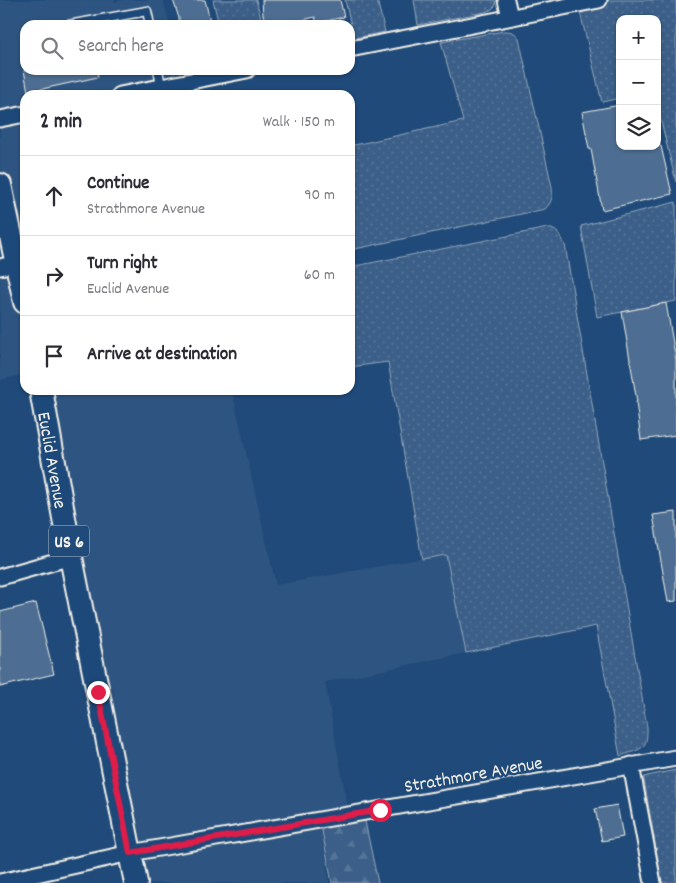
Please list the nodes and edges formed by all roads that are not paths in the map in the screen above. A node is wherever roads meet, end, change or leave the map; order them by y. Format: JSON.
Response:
{"nodes":[{"id":1,"x":506,"y":0,"type":"edge"},
{"id":2,"x":598,"y":0,"type":"edge"},
{"id":3,"x":510,"y":17,"type":"junction"},
{"id":4,"x":96,"y":20,"type":"edge"},
{"id":5,"x":149,"y":20,"type":"edge"},
{"id":6,"x":355,"y":48,"type":"edge"},
{"id":7,"x":159,"y":75,"type":"edge"},
{"id":8,"x":227,"y":75,"type":"edge"},
{"id":9,"x":162,"y":90,"type":"edge"},
{"id":10,"x":166,"y":90,"type":"edge"},
{"id":11,"x":20,"y":115,"type":"edge"},
{"id":12,"x":0,"y":119,"type":"edge"},
{"id":13,"x":0,"y":185,"type":"edge"},
{"id":14,"x":8,"y":265,"type":"edge"},
{"id":15,"x":20,"y":291,"type":"edge"},
{"id":16,"x":42,"y":395,"type":"edge"},
{"id":17,"x":71,"y":557,"type":"junction"},
{"id":18,"x":0,"y":576,"type":"edge"},
{"id":19,"x":676,"y":758,"type":"edge"},
{"id":20,"x":631,"y":765,"type":"junction"},
{"id":21,"x":130,"y":853,"type":"junction"},
{"id":22,"x":0,"y":882,"type":"edge"},
{"id":23,"x":136,"y":883,"type":"edge"},
{"id":24,"x":652,"y":883,"type":"edge"}],
"edges":[{"from":1,"to":3,"type":"street"},
{"from":2,"to":3,"type":"street"},
{"from":3,"to":6,"type":"street"},
{"from":4,"to":5,"type":"lane"},
{"from":7,"to":9,"type":"lane"},
{"from":8,"to":10,"type":"street"},
{"from":11,"to":12,"type":"street"},
{"from":13,"to":14,"type":"main road"},
{"from":14,"to":15,"type":"main road"},
{"from":16,"to":17,"type":"main road","name":"Euclid Avenue","number":"US 6"},
{"from":17,"to":18,"type":"street"},
{"from":17,"to":21,"type":"main road","name":"Euclid Avenue","number":"US 6"},
{"from":19,"to":20,"type":"street","name":"Strathmore Avenue"},
{"from":20,"to":21,"type":"street","name":"Strathmore Avenue"},
{"from":20,"to":24,"type":"street"},
{"from":21,"to":22,"type":"street","name":"Strathmore Avenue"},
{"from":21,"to":23,"type":"main road","name":"Euclid Avenue","number":"US 6"}]}
